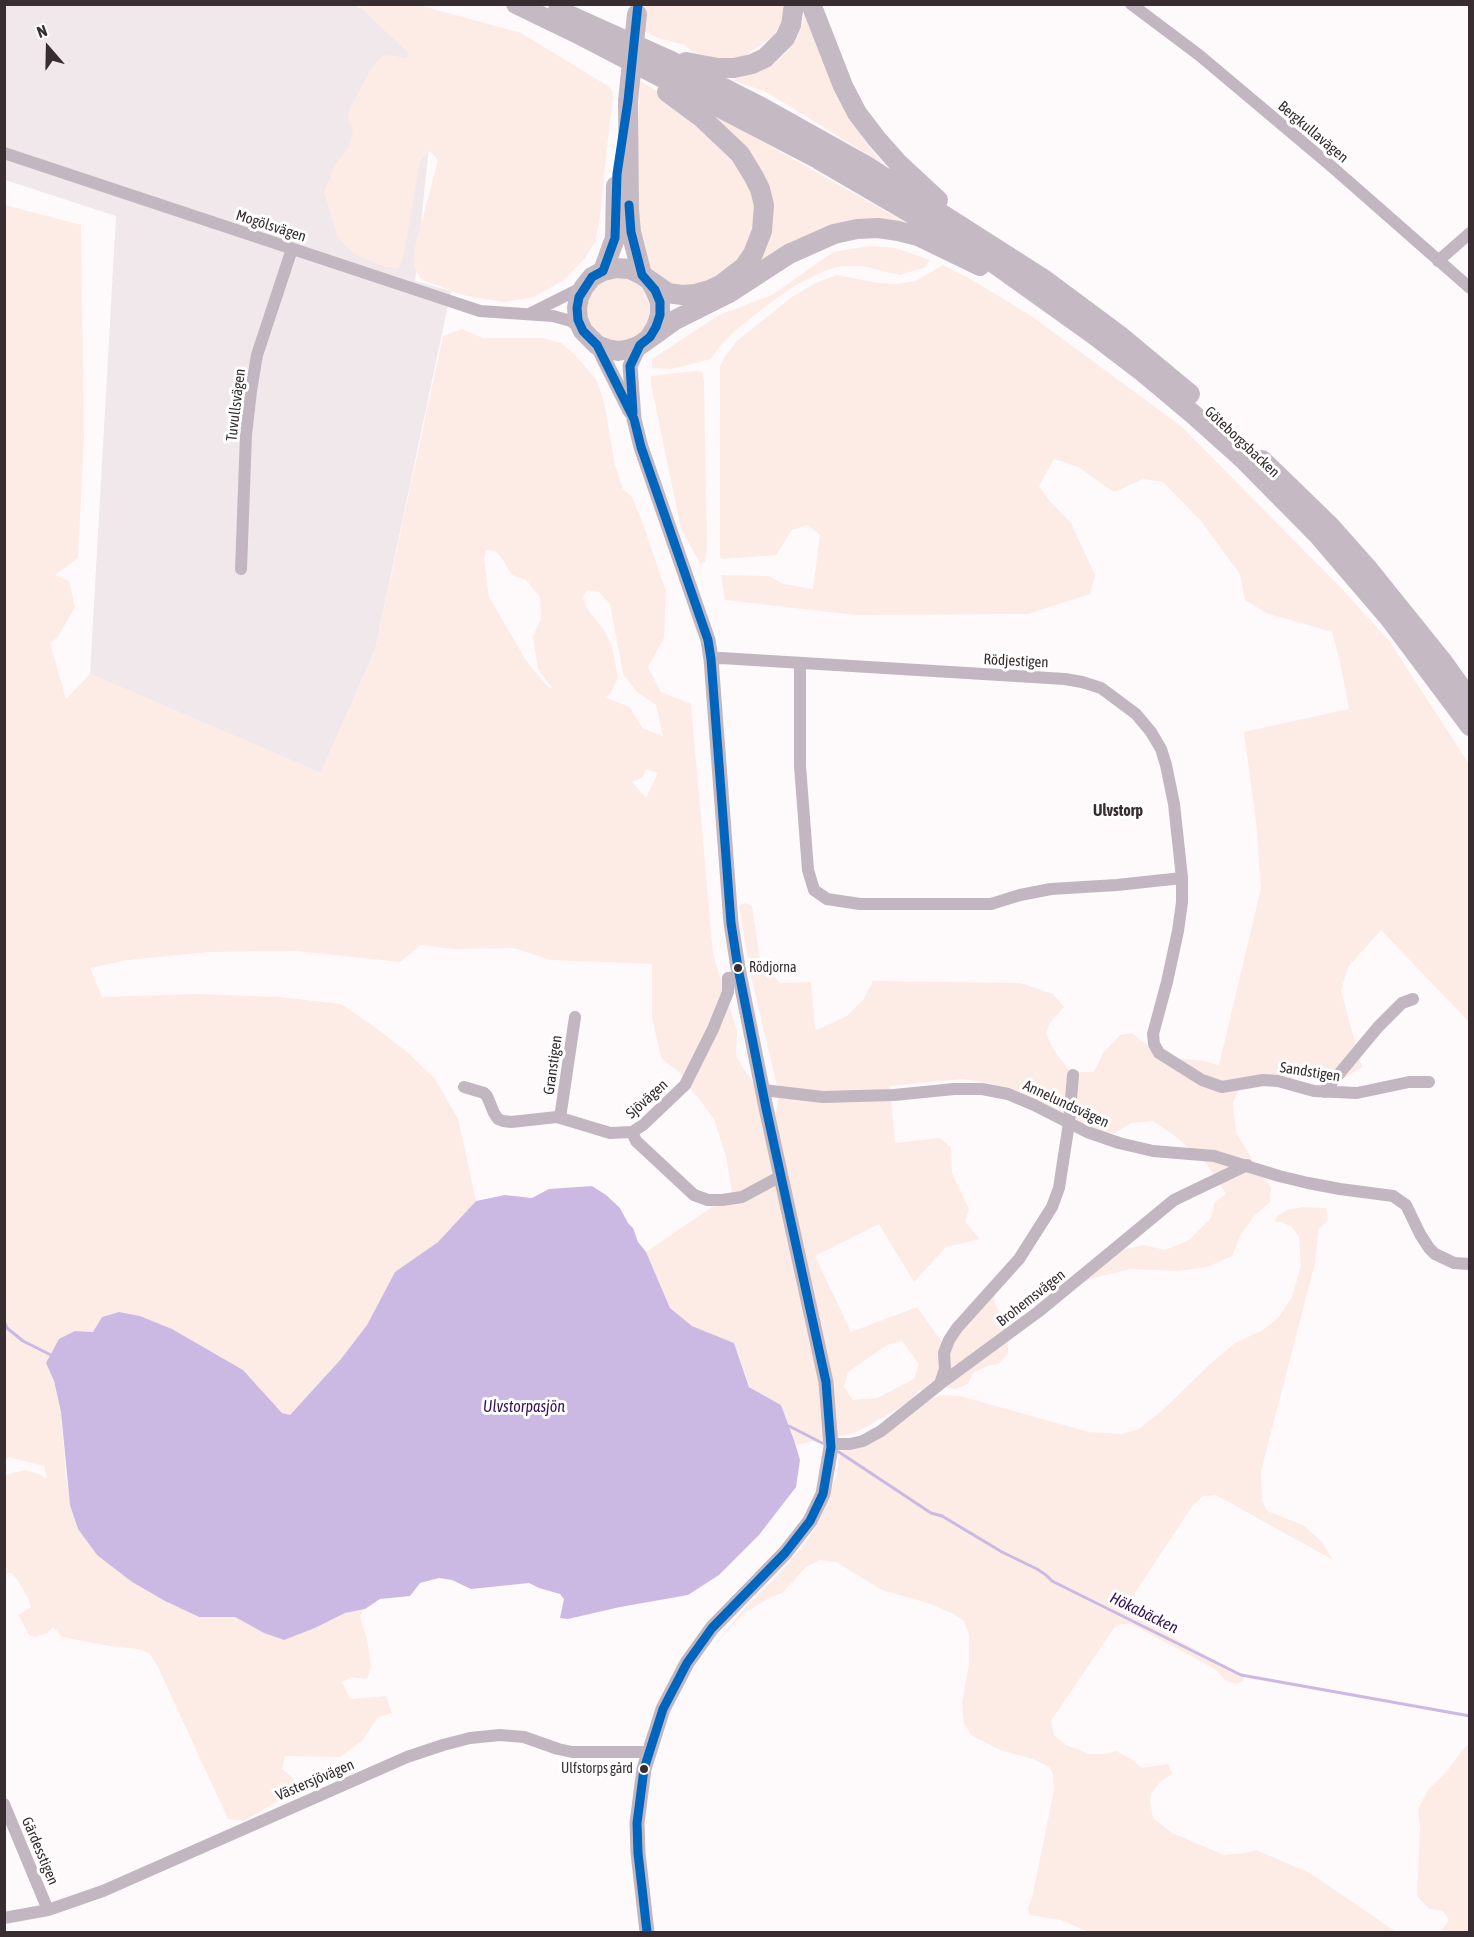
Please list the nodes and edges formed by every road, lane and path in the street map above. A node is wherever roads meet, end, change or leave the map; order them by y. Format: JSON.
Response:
{"nodes":[{"id":1,"x":516,"y":4,"type":"edge"},
{"id":2,"x":544,"y":4,"type":"edge"},
{"id":3,"x":794,"y":4,"type":"edge"},
{"id":4,"x":812,"y":4,"type":"edge"},
{"id":5,"x":1131,"y":4,"type":"edge"},
{"id":6,"x":637,"y":9,"type":"edge"},
{"id":7,"x":614,"y":54,"type":"junction"},
{"id":8,"x":667,"y":59,"type":"junction"},
{"id":9,"x":628,"y":101,"type":"junction"},
{"id":10,"x":4,"y":153,"type":"edge"},
{"id":11,"x":970,"y":231,"type":"junction"},
{"id":12,"x":1470,"y":232,"type":"edge"},
{"id":13,"x":292,"y":249,"type":"junction"},
{"id":14,"x":1438,"y":261,"type":"junction"},
{"id":15,"x":603,"y":271,"type":"junction"},
{"id":16,"x":646,"y":278,"type":"junction"},
{"id":17,"x":584,"y":287,"type":"junction"},
{"id":18,"x":1470,"y":288,"type":"edge"},
{"id":19,"x":1041,"y":298,"type":"junction"},
{"id":20,"x":530,"y":313,"type":"junction"},
{"id":21,"x":590,"y":338,"type":"junction"},
{"id":22,"x":645,"y":341,"type":"junction"},
{"id":23,"x":634,"y":419,"type":"junction"},
{"id":24,"x":242,"y":569,"type":"dead end"},
{"id":25,"x":711,"y":659,"type":"junction"},
{"id":26,"x":800,"y":664,"type":"junction"},
{"id":27,"x":1470,"y":700,"type":"edge"},
{"id":28,"x":1470,"y":726,"type":"edge"},
{"id":29,"x":1182,"y":878,"type":"junction"},
{"id":30,"x":740,"y":977,"type":"junction"},
{"id":31,"x":1413,"y":999,"type":"dead end"},
{"id":32,"x":575,"y":1017,"type":"dead end"},
{"id":33,"x":1073,"y":1075,"type":"dead end"},
{"id":34,"x":1429,"y":1082,"type":"dead end"},
{"id":35,"x":464,"y":1087,"type":"dead end"},
{"id":36,"x":763,"y":1090,"type":"junction"},
{"id":37,"x":1324,"y":1092,"type":"junction"},
{"id":38,"x":560,"y":1118,"type":"junction"},
{"id":39,"x":1069,"y":1123,"type":"junction"},
{"id":40,"x":632,"y":1132,"type":"junction"},
{"id":41,"x":1247,"y":1165,"type":"junction"},
{"id":42,"x":781,"y":1176,"type":"junction"},
{"id":43,"x":1470,"y":1264,"type":"edge"},
{"id":44,"x":940,"y":1384,"type":"junction"},
{"id":45,"x":831,"y":1444,"type":"junction"},
{"id":46,"x":648,"y":1752,"type":"junction"},
{"id":47,"x":4,"y":1804,"type":"edge"},
{"id":48,"x":48,"y":1910,"type":"junction"},
{"id":49,"x":5,"y":1920,"type":"edge"},
{"id":50,"x":647,"y":1932,"type":"edge"}],
"edges":[{"from":1,"to":7,"type":"highway"},
{"from":2,"to":8,"type":"highway"},
{"from":3,"to":8,"type":"highway"},
{"from":4,"to":11,"type":"highway"},
{"from":5,"to":14,"type":"street","name":"Bergkullavägen"},
{"from":6,"to":9,"type":"highway","bridge":true},
{"from":7,"to":16,"type":"highway"},
{"from":7,"to":19,"type":"highway"},
{"from":8,"to":11,"type":"highway"},
{"from":9,"to":15,"type":"highway"},
{"from":9,"to":16,"type":"highway"},
{"from":10,"to":13,"type":"street","name":"Mogölsvägen"},
{"from":11,"to":27,"type":"highway","name":"Göteborgsbacken"},
{"from":12,"to":14,"type":"street"},
{"from":13,"to":20,"type":"street","name":"Mogölsvägen"},
{"from":13,"to":24,"type":"street","name":"Tuvullsvägen"},
{"from":14,"to":18,"type":"street","name":"Bergkullavägen"},
{"from":15,"to":16,"type":"highway"},
{"from":15,"to":17,"type":"highway"},
{"from":16,"to":22,"type":"highway"},
{"from":17,"to":20,"type":"street","name":"Mogölsvägen"},
{"from":17,"to":21,"type":"highway"},
{"from":19,"to":22,"type":"highway"},
{"from":19,"to":28,"type":"highway","name":"Göteborgsbacken"},
{"from":20,"to":21,"type":"street","name":"Mogölsvägen"},
{"from":21,"to":22,"type":"highway"},
{"from":21,"to":23,"type":"street"},
{"from":22,"to":23,"type":"street"},
{"from":23,"to":25,"type":"street"},
{"from":25,"to":26,"type":"street","name":"Rödjestigen"},
{"from":25,"to":30,"type":"street"},
{"from":26,"to":29,"type":"street","name":"Rödjestigen"},
{"from":26,"to":29,"type":"street"},
{"from":29,"to":37,"type":"street","name":"Sandstigen"},
{"from":30,"to":36,"type":"street"},
{"from":30,"to":40,"type":"street","name":"Sjövägen"},
{"from":31,"to":37,"type":"street"},
{"from":32,"to":38,"type":"street","name":"Granstigen"},
{"from":33,"to":39,"type":"street"},
{"from":34,"to":37,"type":"street","name":"Sandstigen"},
{"from":35,"to":38,"type":"street","name":"Sjövägen"},
{"from":36,"to":39,"type":"street","name":"Annelundsvägen"},
{"from":36,"to":42,"type":"street"},
{"from":38,"to":40,"type":"street","name":"Sjövägen"},
{"from":39,"to":41,"type":"street","name":"Annelundsvägen"},
{"from":39,"to":44,"type":"street"},
{"from":40,"to":42,"type":"street"},
{"from":41,"to":43,"type":"street","name":"Annelundsvägen"},
{"from":41,"to":44,"type":"street","name":"Brohemsvägen"},
{"from":42,"to":45,"type":"street"},
{"from":44,"to":45,"type":"street","name":"Brohemsvägen"},
{"from":45,"to":46,"type":"street"},
{"from":46,"to":48,"type":"street","name":"Västersjövägen"},
{"from":46,"to":50,"type":"street"},
{"from":47,"to":48,"type":"street","name":"Gärdesstigen"},
{"from":48,"to":49,"type":"street","name":"Västersjövägen"}]}
